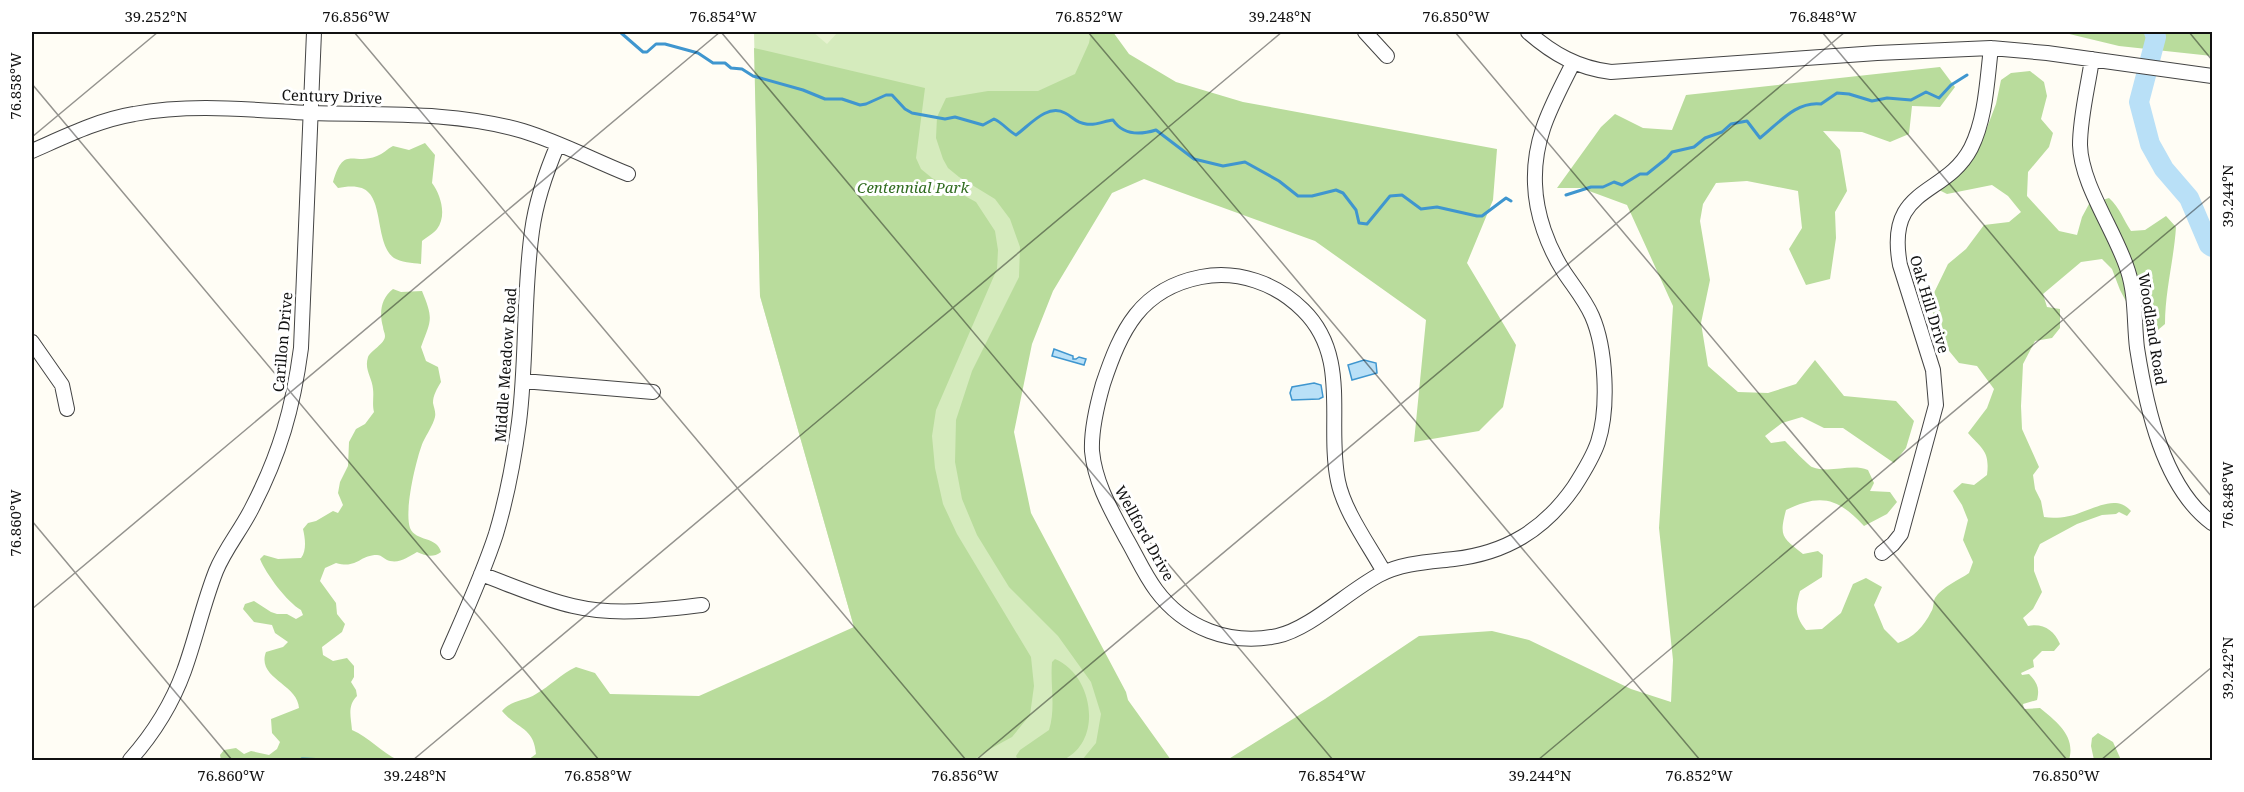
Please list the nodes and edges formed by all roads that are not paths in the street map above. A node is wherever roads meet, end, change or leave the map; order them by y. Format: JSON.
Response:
{"nodes":[{"id":1,"x":314,"y":32,"type":"edge"},
{"id":2,"x":1365,"y":32,"type":"edge"},
{"id":3,"x":1528,"y":32,"type":"edge"},
{"id":4,"x":1991,"y":48,"type":"junction"},
{"id":5,"x":1387,"y":56,"type":"dead end"},
{"id":6,"x":2092,"y":59,"type":"junction"},
{"id":7,"x":1573,"y":63,"type":"junction"},
{"id":8,"x":2212,"y":76,"type":"edge"},
{"id":9,"x":311,"y":112,"type":"junction"},
{"id":10,"x":558,"y":144,"type":"junction"},
{"id":11,"x":32,"y":151,"type":"edge"},
{"id":12,"x":628,"y":174,"type":"dead end"},
{"id":13,"x":32,"y":342,"type":"edge"},
{"id":14,"x":523,"y":381,"type":"junction"},
{"id":15,"x":653,"y":392,"type":"dead end"},
{"id":16,"x":68,"y":409,"type":"dead end"},
{"id":17,"x":2212,"y":523,"type":"edge"},
{"id":18,"x":1882,"y":553,"type":"dead end"},
{"id":19,"x":1384,"y":572,"type":"junction"},
{"id":20,"x":482,"y":574,"type":"junction"},
{"id":21,"x":702,"y":605,"type":"dead end"},
{"id":22,"x":448,"y":652,"type":"dead end"},
{"id":23,"x":130,"y":760,"type":"edge"}],
"edges":[{"from":1,"to":9,"type":"street","name":"Carillon Drive"},
{"from":2,"to":5,"type":"street"},
{"from":3,"to":7,"type":"street"},
{"from":4,"to":6,"type":"street"},
{"from":4,"to":7,"type":"street"},
{"from":4,"to":18,"type":"street","name":"Oak Hill Drive"},
{"from":6,"to":8,"type":"street"},
{"from":6,"to":17,"type":"street","name":"Woodland Road"},
{"from":7,"to":19,"type":"street","name":"Wellford Drive"},
{"from":9,"to":10,"type":"street","name":"Century Drive"},
{"from":9,"to":11,"type":"street","name":"Century Drive"},
{"from":9,"to":23,"type":"street","name":"Carillon Drive"},
{"from":10,"to":12,"type":"street","name":"Century Drive"},
{"from":10,"to":14,"type":"street","name":"Middle Meadow Road"},
{"from":13,"to":16,"type":"street"},
{"from":14,"to":15,"type":"street"},
{"from":14,"to":20,"type":"street","name":"Middle Meadow Road"},
{"from":19,"to":19,"type":"street","name":"Wellford Drive"},
{"from":20,"to":21,"type":"street"},
{"from":20,"to":22,"type":"street","name":"Middle Meadow Road"}]}
